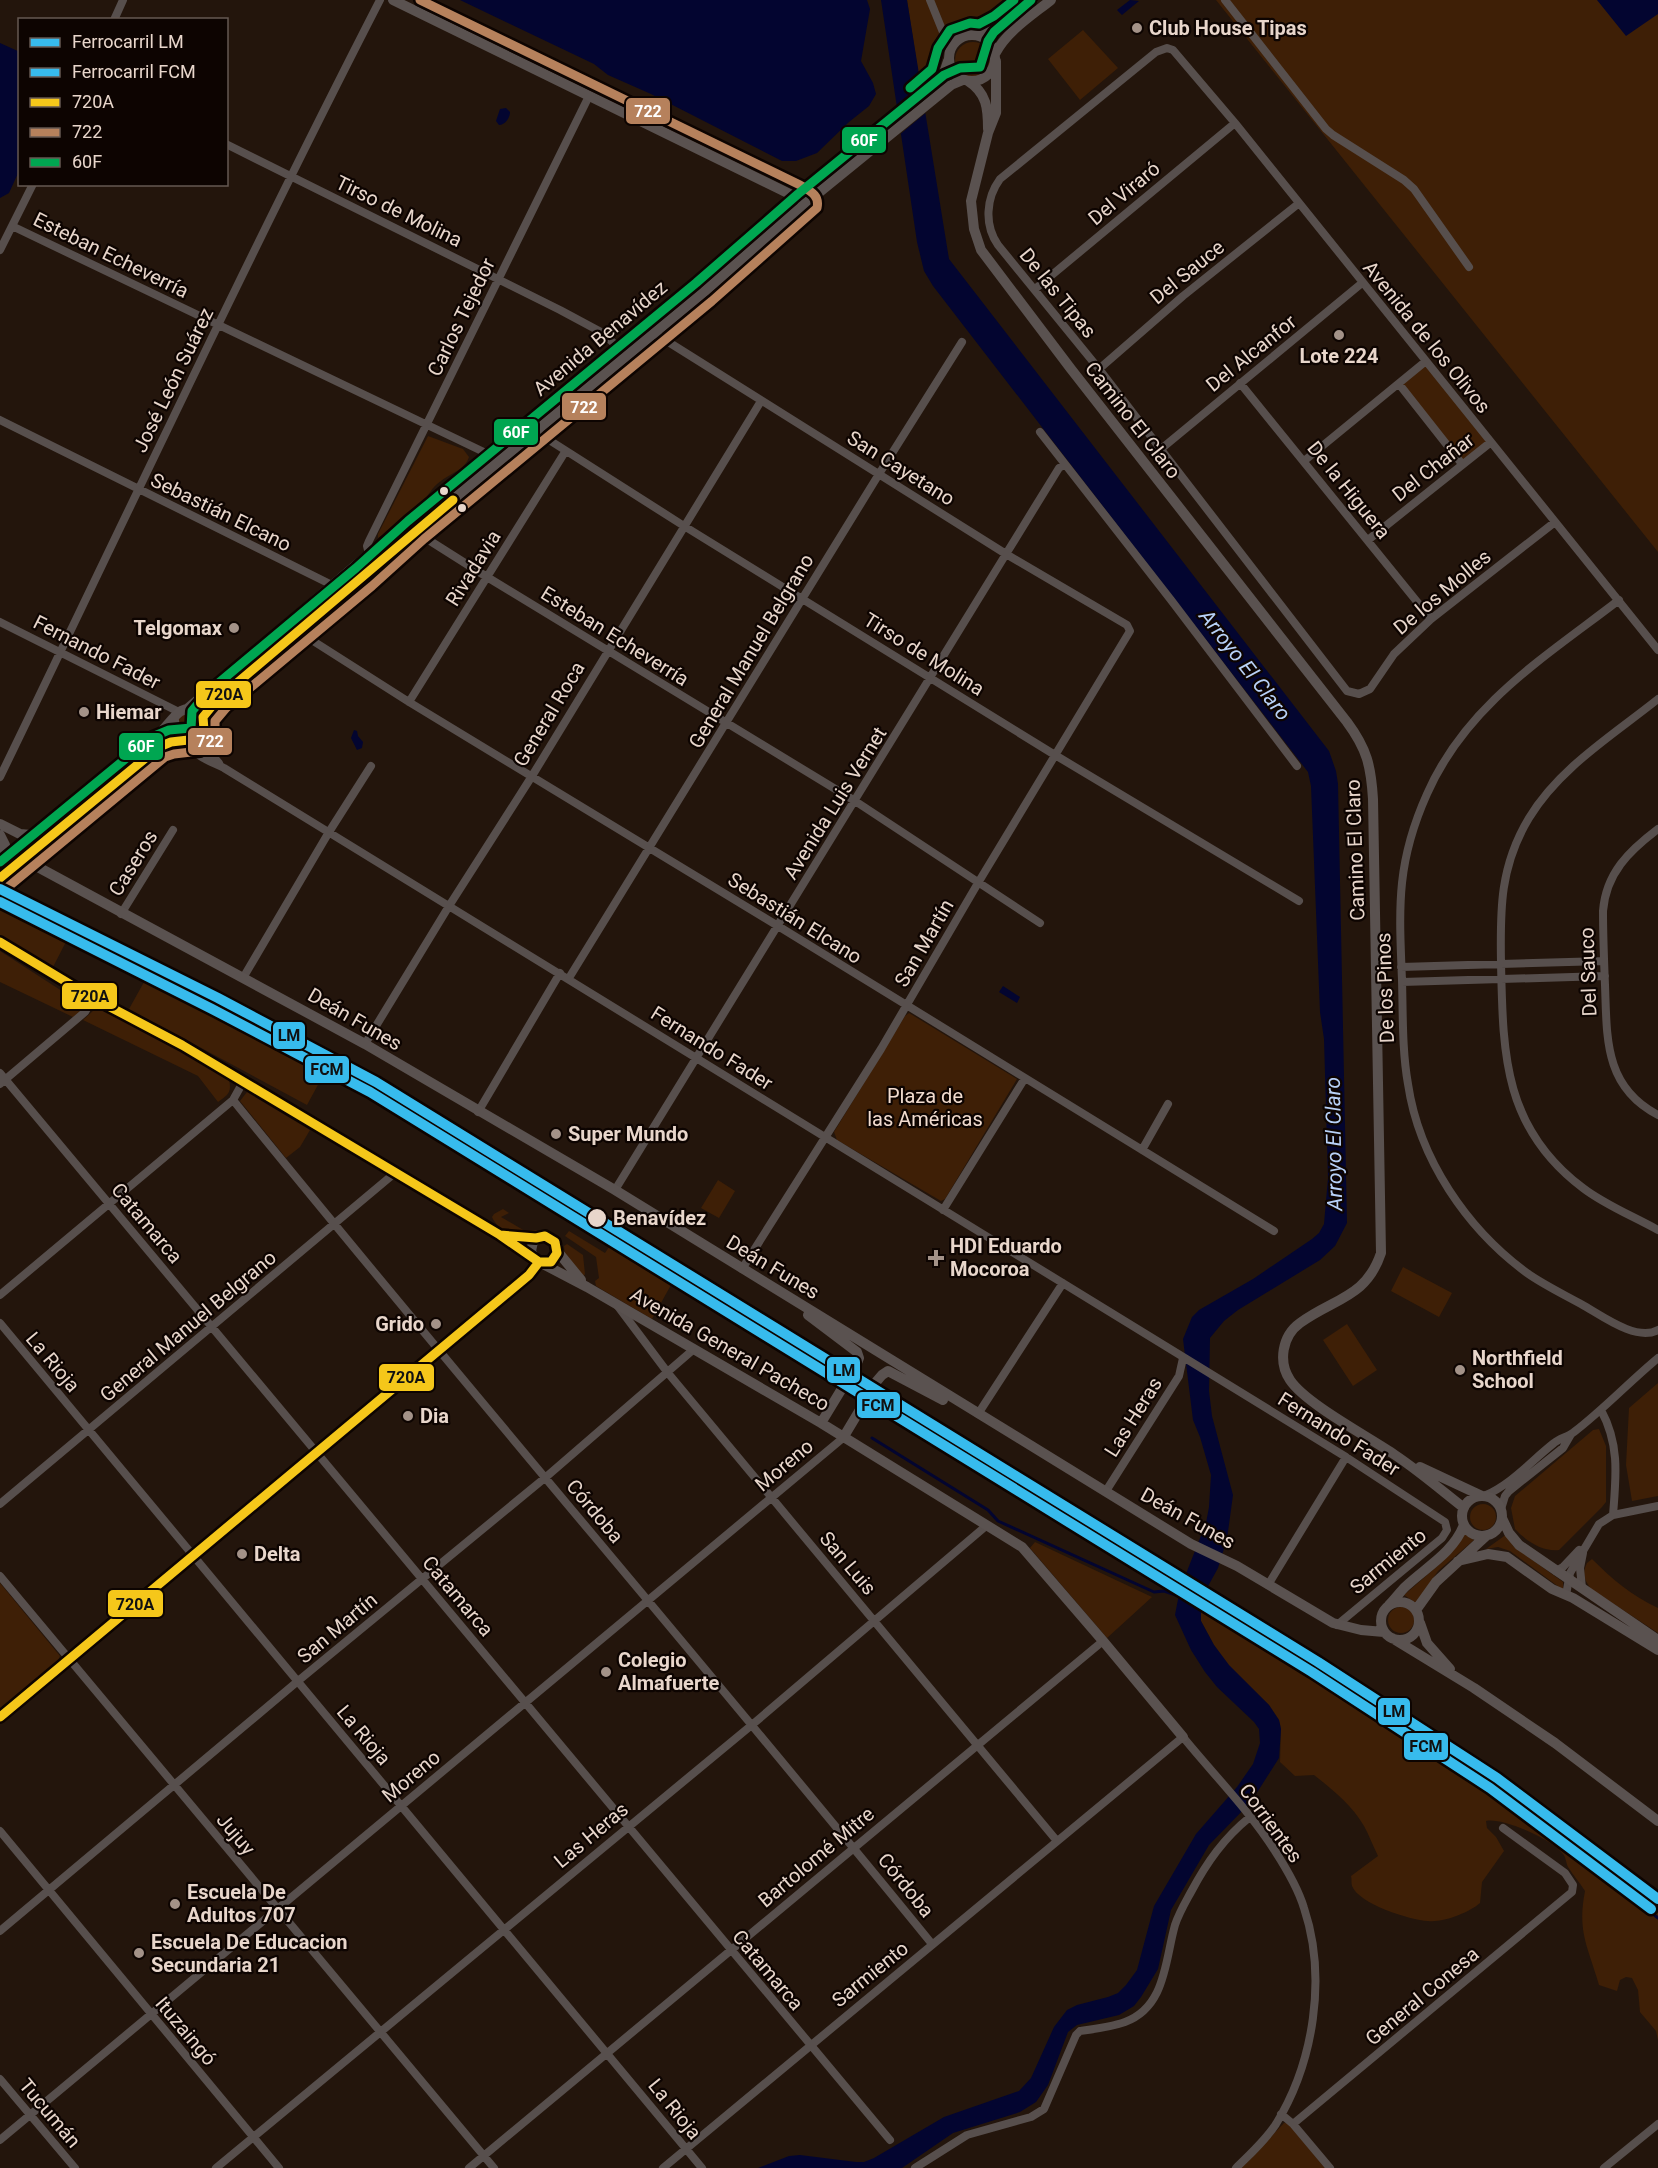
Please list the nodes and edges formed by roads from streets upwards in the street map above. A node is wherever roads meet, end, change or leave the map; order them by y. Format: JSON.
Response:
{"nodes":[{"id":1,"x":123,"y":0,"type":"edge"},
{"id":2,"x":380,"y":0,"type":"edge"},
{"id":3,"x":393,"y":0,"type":"edge"},
{"id":4,"x":930,"y":0,"type":"edge"},
{"id":5,"x":1033,"y":0,"type":"edge"},
{"id":6,"x":1051,"y":0,"type":"edge"},
{"id":7,"x":1225,"y":0,"type":"edge"},
{"id":8,"x":115,"y":18,"type":"edge"},
{"id":9,"x":981,"y":36,"type":"junction"},
{"id":10,"x":952,"y":45,"type":"junction"},
{"id":11,"x":1167,"y":48,"type":"joint"},
{"id":12,"x":995,"y":58,"type":"junction"},
{"id":13,"x":948,"y":61,"type":"junction"},
{"id":14,"x":966,"y":81,"type":"junction"},
{"id":15,"x":589,"y":96,"type":"junction"},
{"id":16,"x":1235,"y":123,"type":"junction"},
{"id":17,"x":988,"y":133,"type":"junction"},
{"id":18,"x":228,"y":145,"type":"edge"},
{"id":19,"x":290,"y":175,"type":"junction"},
{"id":20,"x":32,"y":186,"type":"edge"},
{"id":21,"x":795,"y":196,"type":"junction"},
{"id":22,"x":806,"y":203,"type":"junction"},
{"id":23,"x":1298,"y":204,"type":"junction"},
{"id":24,"x":12,"y":226,"type":"junction"},
{"id":25,"x":0,"y":250,"type":"edge"},
{"id":26,"x":1469,"y":267,"type":"dead end"},
{"id":27,"x":498,"y":278,"type":"junction"},
{"id":28,"x":1362,"y":283,"type":"junction"},
{"id":29,"x":1035,"y":289,"type":"junction"},
{"id":30,"x":219,"y":325,"type":"junction"},
{"id":31,"x":654,"y":333,"type":"junction"},
{"id":32,"x":962,"y":342,"type":"dead end"},
{"id":33,"x":617,"y":346,"type":"junction"},
{"id":34,"x":1426,"y":361,"type":"junction"},
{"id":35,"x":1099,"y":369,"type":"junction"},
{"id":36,"x":1240,"y":383,"type":"junction"},
{"id":37,"x":1399,"y":384,"type":"junction"},
{"id":38,"x":761,"y":401,"type":"junction"},
{"id":39,"x":0,"y":420,"type":"edge"},
{"id":40,"x":428,"y":426,"type":"junction"},
{"id":41,"x":535,"y":431,"type":"junction"},
{"id":42,"x":1040,"y":432,"type":"dead end"},
{"id":43,"x":1491,"y":442,"type":"junction"},
{"id":44,"x":1161,"y":449,"type":"junction"},
{"id":45,"x":565,"y":452,"type":"junction"},
{"id":46,"x":488,"y":454,"type":"junction"},
{"id":47,"x":1304,"y":461,"type":"junction"},
{"id":48,"x":1065,"y":464,"type":"junction"},
{"id":49,"x":1462,"y":464,"type":"junction"},
{"id":50,"x":879,"y":474,"type":"junction"},
{"id":51,"x":137,"y":490,"type":"junction"},
{"id":52,"x":1555,"y":522,"type":"junction"},
{"id":53,"x":684,"y":526,"type":"junction"},
{"id":54,"x":416,"y":530,"type":"junction"},
{"id":55,"x":1368,"y":540,"type":"junction"},
{"id":56,"x":369,"y":554,"type":"junction"},
{"id":57,"x":1006,"y":554,"type":"junction"},
{"id":58,"x":487,"y":577,"type":"junction"},
{"id":59,"x":332,"y":585,"type":"junction"},
{"id":60,"x":802,"y":598,"type":"junction"},
{"id":61,"x":1618,"y":600,"type":"junction"},
{"id":62,"x":1431,"y":619,"type":"junction"},
{"id":63,"x":0,"y":622,"type":"edge"},
{"id":64,"x":1130,"y":631,"type":"joint"},
{"id":65,"x":299,"y":632,"type":"junction"},
{"id":66,"x":1658,"y":650,"type":"edge"},
{"id":67,"x":607,"y":651,"type":"junction"},
{"id":68,"x":61,"y":652,"type":"junction"},
{"id":69,"x":931,"y":677,"type":"junction"},
{"id":70,"x":1359,"y":694,"type":"joint"},
{"id":71,"x":1658,"y":699,"type":"edge"},
{"id":72,"x":409,"y":702,"type":"junction"},
{"id":73,"x":180,"y":714,"type":"junction"},
{"id":74,"x":203,"y":717,"type":"junction"},
{"id":75,"x":726,"y":723,"type":"junction"},
{"id":76,"x":204,"y":730,"type":"junction"},
{"id":77,"x":185,"y":741,"type":"junction"},
{"id":78,"x":1055,"y":755,"type":"junction"},
{"id":79,"x":371,"y":766,"type":"dead end"},
{"id":80,"x":1297,"y":766,"type":"dead end"},
{"id":81,"x":224,"y":768,"type":"junction"},
{"id":82,"x":532,"y":776,"type":"junction"},
{"id":83,"x":0,"y":777,"type":"edge"},
{"id":84,"x":855,"y":801,"type":"junction"},
{"id":85,"x":0,"y":824,"type":"edge"},
{"id":86,"x":1658,"y":829,"type":"edge"},
{"id":87,"x":173,"y":830,"type":"dead end"},
{"id":88,"x":329,"y":832,"type":"junction"},
{"id":89,"x":0,"y":835,"type":"edge"},
{"id":90,"x":31,"y":836,"type":"junction"},
{"id":91,"x":649,"y":849,"type":"junction"},
{"id":92,"x":2,"y":859,"type":"edge"},
{"id":93,"x":23,"y":859,"type":"junction"},
{"id":94,"x":0,"y":878,"type":"edge"},
{"id":95,"x":978,"y":883,"type":"junction"},
{"id":96,"x":1299,"y":901,"type":"dead end"},
{"id":97,"x":449,"y":906,"type":"junction"},
{"id":98,"x":121,"y":914,"type":"junction"},
{"id":99,"x":1040,"y":923,"type":"dead end"},
{"id":100,"x":778,"y":926,"type":"junction"},
{"id":101,"x":0,"y":942,"type":"edge"},
{"id":102,"x":1604,"y":961,"type":"junction"},
{"id":103,"x":1502,"y":964,"type":"junction"},
{"id":104,"x":1401,"y":967,"type":"junction"},
{"id":105,"x":560,"y":973,"type":"junction"},
{"id":106,"x":1605,"y":976,"type":"junction"},
{"id":107,"x":243,"y":978,"type":"junction"},
{"id":108,"x":569,"y":978,"type":"junction"},
{"id":109,"x":1502,"y":979,"type":"junction"},
{"id":110,"x":1402,"y":982,"type":"junction"},
{"id":111,"x":93,"y":998,"type":"junction"},
{"id":112,"x":906,"y":1006,"type":"junction"},
{"id":113,"x":364,"y":1044,"type":"junction"},
{"id":114,"x":697,"y":1059,"type":"junction"},
{"id":115,"x":1025,"y":1078,"type":"junction"},
{"id":116,"x":2,"y":1079,"type":"edge"},
{"id":117,"x":243,"y":1082,"type":"junction"},
{"id":118,"x":233,"y":1100,"type":"junction"},
{"id":119,"x":1168,"y":1104,"type":"dead end"},
{"id":120,"x":478,"y":1112,"type":"junction"},
{"id":121,"x":1658,"y":1115,"type":"edge"},
{"id":122,"x":826,"y":1138,"type":"junction"},
{"id":123,"x":1142,"y":1150,"type":"junction"},
{"id":124,"x":396,"y":1172,"type":"junction"},
{"id":125,"x":615,"y":1191,"type":"junction"},
{"id":126,"x":109,"y":1203,"type":"junction"},
{"id":127,"x":943,"y":1210,"type":"junction"},
{"id":128,"x":334,"y":1224,"type":"junction"},
{"id":129,"x":1658,"y":1230,"type":"edge"},
{"id":130,"x":1274,"y":1231,"type":"dead end"},
{"id":131,"x":500,"y":1235,"type":"junction"},
{"id":132,"x":536,"y":1238,"type":"junction"},
{"id":133,"x":558,"y":1252,"type":"junction"},
{"id":134,"x":539,"y":1262,"type":"junction"},
{"id":135,"x":742,"y":1269,"type":"junction"},
{"id":136,"x":1063,"y":1283,"type":"junction"},
{"id":137,"x":588,"y":1287,"type":"junction"},
{"id":138,"x":0,"y":1295,"type":"edge"},
{"id":139,"x":616,"y":1304,"type":"junction"},
{"id":140,"x":808,"y":1309,"type":"junction"},
{"id":141,"x":0,"y":1323,"type":"edge"},
{"id":142,"x":212,"y":1327,"type":"junction"},
{"id":143,"x":1658,"y":1330,"type":"edge"},
{"id":144,"x":694,"y":1349,"type":"junction"},
{"id":145,"x":440,"y":1350,"type":"junction"},
{"id":146,"x":1183,"y":1358,"type":"junction"},
{"id":147,"x":1658,"y":1358,"type":"edge"},
{"id":148,"x":668,"y":1373,"type":"junction"},
{"id":149,"x":876,"y":1382,"type":"dead end"},
{"id":150,"x":870,"y":1393,"type":"dead end"},
{"id":151,"x":1601,"y":1410,"type":"junction"},
{"id":152,"x":978,"y":1414,"type":"junction"},
{"id":153,"x":821,"y":1423,"type":"junction"},
{"id":154,"x":89,"y":1431,"type":"junction"},
{"id":155,"x":1571,"y":1434,"type":"junction"},
{"id":156,"x":843,"y":1438,"type":"junction"},
{"id":157,"x":317,"y":1453,"type":"junction"},
{"id":158,"x":1395,"y":1455,"type":"junction"},
{"id":159,"x":1346,"y":1456,"type":"junction"},
{"id":160,"x":546,"y":1477,"type":"junction"},
{"id":161,"x":1106,"y":1491,"type":"junction"},
{"id":162,"x":1483,"y":1496,"type":"junction"},
{"id":163,"x":771,"y":1497,"type":"junction"},
{"id":164,"x":0,"y":1504,"type":"edge"},
{"id":165,"x":1658,"y":1506,"type":"edge"},
{"id":166,"x":1464,"y":1508,"type":"junction"},
{"id":167,"x":1502,"y":1513,"type":"junction"},
{"id":168,"x":1613,"y":1515,"type":"junction"},
{"id":169,"x":1442,"y":1518,"type":"joint"},
{"id":170,"x":1464,"y":1525,"type":"junction"},
{"id":171,"x":986,"y":1526,"type":"junction"},
{"id":172,"x":1486,"y":1536,"type":"junction"},
{"id":173,"x":1585,"y":1545,"type":"junction"},
{"id":174,"x":193,"y":1557,"type":"junction"},
{"id":175,"x":1458,"y":1561,"type":"junction"},
{"id":176,"x":1556,"y":1571,"type":"junction"},
{"id":177,"x":0,"y":1576,"type":"edge"},
{"id":178,"x":422,"y":1578,"type":"junction"},
{"id":179,"x":1569,"y":1580,"type":"junction"},
{"id":180,"x":1268,"y":1585,"type":"junction"},
{"id":181,"x":1582,"y":1589,"type":"junction"},
{"id":182,"x":1566,"y":1595,"type":"junction"},
{"id":183,"x":648,"y":1600,"type":"junction"},
{"id":184,"x":1385,"y":1610,"type":"junction"},
{"id":185,"x":1418,"y":1614,"type":"junction"},
{"id":186,"x":874,"y":1621,"type":"junction"},
{"id":187,"x":1340,"y":1625,"type":"junction"},
{"id":188,"x":1388,"y":1635,"type":"junction"},
{"id":189,"x":1658,"y":1640,"type":"edge"},
{"id":190,"x":1103,"y":1641,"type":"junction"},
{"id":191,"x":1658,"y":1650,"type":"edge"},
{"id":192,"x":69,"y":1659,"type":"junction"},
{"id":193,"x":298,"y":1681,"type":"junction"},
{"id":194,"x":1474,"y":1688,"type":"junction"},
{"id":195,"x":524,"y":1702,"type":"junction"},
{"id":196,"x":0,"y":1717,"type":"edge"},
{"id":197,"x":753,"y":1724,"type":"junction"},
{"id":198,"x":1183,"y":1737,"type":"junction"},
{"id":199,"x":976,"y":1744,"type":"junction"},
{"id":200,"x":174,"y":1786,"type":"junction"},
{"id":201,"x":401,"y":1806,"type":"junction"},
{"id":202,"x":1248,"y":1815,"type":"junction"},
{"id":203,"x":1658,"y":1821,"type":"edge"},
{"id":204,"x":628,"y":1825,"type":"junction"},
{"id":205,"x":1503,"y":1828,"type":"dead end"},
{"id":206,"x":0,"y":1831,"type":"edge"},
{"id":207,"x":1057,"y":1842,"type":"junction"},
{"id":208,"x":853,"y":1847,"type":"junction"},
{"id":209,"x":49,"y":1890,"type":"junction"},
{"id":210,"x":278,"y":1909,"type":"junction"},
{"id":211,"x":504,"y":1929,"type":"junction"},
{"id":212,"x":0,"y":1931,"type":"edge"},
{"id":213,"x":932,"y":1944,"type":"junction"},
{"id":214,"x":731,"y":1950,"type":"junction"},
{"id":215,"x":151,"y":2014,"type":"junction"},
{"id":216,"x":381,"y":2033,"type":"junction"},
{"id":217,"x":809,"y":2045,"type":"junction"},
{"id":218,"x":608,"y":2052,"type":"junction"},
{"id":219,"x":0,"y":2079,"type":"edge"},
{"id":220,"x":1281,"y":2114,"type":"junction"},
{"id":221,"x":30,"y":2115,"type":"junction"},
{"id":222,"x":1293,"y":2124,"type":"junction"},
{"id":223,"x":1658,"y":2124,"type":"edge"},
{"id":224,"x":253,"y":2136,"type":"junction"},
{"id":225,"x":0,"y":2140,"type":"edge"},
{"id":226,"x":890,"y":2140,"type":"dead end"},
{"id":227,"x":686,"y":2149,"type":"junction"},
{"id":228,"x":483,"y":2156,"type":"junction"},
{"id":229,"x":75,"y":2168,"type":"edge"},
{"id":230,"x":216,"y":2168,"type":"edge"},
{"id":231,"x":279,"y":2168,"type":"edge"},
{"id":232,"x":469,"y":2168,"type":"edge"},
{"id":233,"x":494,"y":2168,"type":"edge"},
{"id":234,"x":663,"y":2168,"type":"edge"},
{"id":235,"x":702,"y":2168,"type":"edge"},
{"id":236,"x":915,"y":2168,"type":"edge"},
{"id":237,"x":1236,"y":2168,"type":"edge"},
{"id":238,"x":1330,"y":2168,"type":"edge"},
{"id":239,"x":1604,"y":2168,"type":"edge"}],
"edges":[{"from":1,"to":8,"type":"street"},
{"from":2,"to":19,"type":"street","name":"José León Suárez"},
{"from":3,"to":15,"type":"street"},
{"from":4,"to":10,"type":"street"},
{"from":5,"to":9,"type":"street"},
{"from":6,"to":12,"type":"street"},
{"from":7,"to":26,"type":"street"},
{"from":9,"to":10,"type":"street"},
{"from":9,"to":12,"type":"street"},
{"from":10,"to":13,"type":"street"},
{"from":11,"to":16,"type":"street","name":"Avenida de los Olivos"},
{"from":11,"to":29,"type":"street","name":"De las Tipas"},
{"from":12,"to":14,"type":"street"},
{"from":12,"to":17,"type":"street","name":"Camino El Claro"},
{"from":13,"to":14,"type":"street"},
{"from":13,"to":21,"type":"street","name":"Avenida Benavídez"},
{"from":14,"to":17,"type":"street","name":"Camino El Claro"},
{"from":14,"to":22,"type":"street","name":"Avenida Benavídez"},
{"from":15,"to":21,"type":"street"},
{"from":15,"to":27,"type":"street","name":"Carlos Tejedor"},
{"from":16,"to":23,"type":"street","name":"Avenida de los Olivos"},
{"from":16,"to":29,"type":"street","name":"Del Viraró"},
{"from":17,"to":158,"type":"street","name":"Camino El Claro"},
{"from":18,"to":19,"type":"street","name":"Tirso de Molina"},
{"from":19,"to":27,"type":"street","name":"Tirso de Molina"},
{"from":19,"to":30,"type":"street","name":"José León Suárez"},
{"from":20,"to":24,"type":"street"},
{"from":21,"to":22,"type":"street"},
{"from":21,"to":33,"type":"street","name":"Avenida Benavídez"},
{"from":22,"to":31,"type":"street","name":"Avenida Benavídez"},
{"from":23,"to":28,"type":"street","name":"Avenida de los Olivos"},
{"from":23,"to":35,"type":"street","name":"Del Sauce"},
{"from":24,"to":25,"type":"street"},
{"from":24,"to":30,"type":"street","name":"Esteban Echeverría"},
{"from":27,"to":33,"type":"street","name":"Tirso de Molina"},
{"from":27,"to":40,"type":"street","name":"Carlos Tejedor"},
{"from":28,"to":34,"type":"street","name":"Avenida de los Olivos"},
{"from":28,"to":36,"type":"street","name":"Del Alcanfor"},
{"from":29,"to":35,"type":"street","name":"De las Tipas"},
{"from":30,"to":40,"type":"street","name":"Esteban Echeverría"},
{"from":30,"to":51,"type":"street","name":"José León Suárez"},
{"from":31,"to":38,"type":"street","name":"San Cayetano"},
{"from":31,"to":41,"type":"street","name":"Avenida Benavídez"},
{"from":32,"to":50,"type":"street","name":"General Manuel Belgrano"},
{"from":33,"to":46,"type":"street","name":"Avenida Benavídez"},
{"from":34,"to":37,"type":"street"},
{"from":34,"to":43,"type":"street","name":"Avenida de los Olivos"},
{"from":35,"to":44,"type":"street","name":"De las Tipas"},
{"from":36,"to":44,"type":"street","name":"Del Alcanfor"},
{"from":36,"to":47,"type":"street","name":"De la Higuera"},
{"from":37,"to":47,"type":"street"},
{"from":37,"to":49,"type":"street"},
{"from":38,"to":50,"type":"street","name":"San Cayetano"},
{"from":38,"to":53,"type":"street","name":"General Roca"},
{"from":39,"to":51,"type":"street","name":"Sebastián Elcano"},
{"from":40,"to":46,"type":"street","name":"Esteban Echeverría"},
{"from":40,"to":56,"type":"street","name":"Carlos Tejedor"},
{"from":41,"to":45,"type":"street","name":"Tirso de Molina"},
{"from":41,"to":54,"type":"street","name":"Avenida Benavídez"},
{"from":42,"to":48,"type":"street"},
{"from":43,"to":49,"type":"street","name":"Del Chañar"},
{"from":43,"to":52,"type":"street","name":"Avenida de los Olivos"},
{"from":44,"to":70,"type":"street","name":"De las Tipas"},
{"from":45,"to":53,"type":"street","name":"Tirso de Molina"},
{"from":45,"to":58,"type":"street","name":"Rivadavia"},
{"from":46,"to":56,"type":"street","name":"Avenida Benavídez"},
{"from":47,"to":55,"type":"street","name":"De la Higuera"},
{"from":48,"to":57,"type":"street","name":"Avenida Luis Vernet"},
{"from":48,"to":80,"type":"street"},
{"from":49,"to":55,"type":"street","name":"Del Chañar"},
{"from":50,"to":57,"type":"street","name":"San Cayetano"},
{"from":50,"to":60,"type":"street","name":"General Manuel Belgrano"},
{"from":51,"to":59,"type":"street","name":"Sebastián Elcano"},
{"from":51,"to":68,"type":"street","name":"José León Suárez"},
{"from":52,"to":61,"type":"street","name":"Avenida de los Olivos"},
{"from":52,"to":62,"type":"street","name":"De los Molles"},
{"from":53,"to":60,"type":"street","name":"Tirso de Molina"},
{"from":53,"to":67,"type":"street","name":"General Roca"},
{"from":54,"to":58,"type":"street","name":"Esteban Echeverría"},
{"from":54,"to":65,"type":"street","name":"Avenida Benavídez"},
{"from":55,"to":62,"type":"street","name":"De la Higuera"},
{"from":56,"to":59,"type":"street","name":"Avenida Benavídez"},
{"from":57,"to":64,"type":"street","name":"San Cayetano"},
{"from":57,"to":69,"type":"street","name":"Avenida Luis Vernet"},
{"from":58,"to":67,"type":"street","name":"Esteban Echeverría"},
{"from":58,"to":72,"type":"street","name":"Rivadavia"},
{"from":59,"to":73,"type":"street","name":"Avenida Benavídez"},
{"from":60,"to":69,"type":"street","name":"Tirso de Molina"},
{"from":60,"to":75,"type":"street","name":"General Manuel Belgrano"},
{"from":61,"to":66,"type":"street","name":"Avenida de los Olivos"},
{"from":61,"to":104,"type":"street","name":"De los Pinos"},
{"from":62,"to":70,"type":"street","name":"De los Molles"},
{"from":63,"to":68,"type":"street","name":"Fernando Fader"},
{"from":64,"to":78,"type":"street","name":"San Martín"},
{"from":65,"to":72,"type":"street","name":"Sebastián Elcano"},
{"from":65,"to":74,"type":"street","name":"Avenida Benavídez"},
{"from":67,"to":75,"type":"street","name":"Esteban Echeverría"},
{"from":67,"to":82,"type":"street","name":"General Roca"},
{"from":68,"to":73,"type":"street","name":"Fernando Fader"},
{"from":68,"to":83,"type":"street","name":"José León Suárez"},
{"from":69,"to":78,"type":"street","name":"Tirso de Molina"},
{"from":69,"to":84,"type":"street","name":"Avenida Luis Vernet"},
{"from":71,"to":103,"type":"street"},
{"from":72,"to":82,"type":"street","name":"Sebastián Elcano"},
{"from":73,"to":74,"type":"street"},
{"from":73,"to":77,"type":"street"},
{"from":73,"to":90,"type":"street","name":"Avenida Benavídez"},
{"from":74,"to":76,"type":"street"},
{"from":75,"to":84,"type":"street","name":"Esteban Echeverría"},
{"from":75,"to":91,"type":"street","name":"General Manuel Belgrano"},
{"from":76,"to":77,"type":"street"},
{"from":76,"to":81,"type":"street","name":"Fernando Fader"},
{"from":77,"to":81,"type":"street","name":"Fernando Fader"},
{"from":77,"to":93,"type":"street"},
{"from":78,"to":95,"type":"street","name":"San Martín"},
{"from":78,"to":96,"type":"street","name":"Tirso de Molina"},
{"from":79,"to":88,"type":"street"},
{"from":81,"to":88,"type":"street","name":"Fernando Fader"},
{"from":82,"to":91,"type":"street","name":"Sebastián Elcano"},
{"from":82,"to":97,"type":"street","name":"General Roca"},
{"from":84,"to":95,"type":"street","name":"Esteban Echeverría"},
{"from":84,"to":100,"type":"street","name":"Avenida Luis Vernet"},
{"from":85,"to":90,"type":"street"},
{"from":86,"to":102,"type":"street","name":"Del Sauco"},
{"from":87,"to":98,"type":"street","name":"Caseros"},
{"from":88,"to":97,"type":"street","name":"Fernando Fader"},
{"from":88,"to":107,"type":"street"},
{"from":89,"to":92,"type":"street"},
{"from":90,"to":92,"type":"street","name":"Avenida Benavídez"},
{"from":91,"to":100,"type":"street","name":"Sebastián Elcano"},
{"from":91,"to":108,"type":"street","name":"General Manuel Belgrano"},
{"from":93,"to":94,"type":"street"},
{"from":93,"to":98,"type":"street","name":"Deán Funes"},
{"from":95,"to":99,"type":"street","name":"Esteban Echeverría"},
{"from":95,"to":112,"type":"street","name":"San Martín"},
{"from":97,"to":105,"type":"street","name":"Fernando Fader"},
{"from":97,"to":113,"type":"street","name":"General Roca"},
{"from":98,"to":107,"type":"street","name":"Deán Funes"},
{"from":100,"to":112,"type":"street","name":"Sebastián Elcano"},
{"from":100,"to":114,"type":"street","name":"Avenida Luis Vernet"},
{"from":101,"to":111,"type":"street","name":"Avenida General Pacheco"},
{"from":102,"to":103,"type":"street"},
{"from":102,"to":106,"type":"street","name":"Del Sauco"},
{"from":103,"to":104,"type":"street"},
{"from":103,"to":109,"type":"street"},
{"from":104,"to":110,"type":"street","name":"De los Pinos"},
{"from":105,"to":108,"type":"street","name":"Fernando Fader"},
{"from":105,"to":120,"type":"street"},
{"from":106,"to":109,"type":"street"},
{"from":106,"to":121,"type":"street","name":"Del Sauco"},
{"from":107,"to":113,"type":"street","name":"Deán Funes"},
{"from":108,"to":114,"type":"street","name":"Fernando Fader"},
{"from":109,"to":110,"type":"street"},
{"from":109,"to":129,"type":"street"},
{"from":110,"to":143,"type":"street","name":"De los Pinos"},
{"from":111,"to":116,"type":"street"},
{"from":111,"to":117,"type":"street","name":"Avenida General Pacheco"},
{"from":112,"to":115,"type":"street","name":"Sebastián Elcano"},
{"from":112,"to":122,"type":"street","name":"San Martín"},
{"from":113,"to":120,"type":"street","name":"Deán Funes"},
{"from":114,"to":122,"type":"street","name":"Fernando Fader"},
{"from":114,"to":125,"type":"street","name":"Avenida Luis Vernet"},
{"from":115,"to":123,"type":"street","name":"Sebastián Elcano"},
{"from":115,"to":127,"type":"street"},
{"from":116,"to":126,"type":"street","name":"Catamarca"},
{"from":117,"to":118,"type":"street"},
{"from":117,"to":124,"type":"street","name":"Avenida General Pacheco"},
{"from":118,"to":126,"type":"street"},
{"from":118,"to":128,"type":"street","name":"Córdoba"},
{"from":119,"to":123,"type":"street"},
{"from":120,"to":125,"type":"street","name":"Deán Funes"},
{"from":122,"to":127,"type":"street","name":"Fernando Fader"},
{"from":122,"to":135,"type":"street","name":"San Martín"},
{"from":123,"to":130,"type":"street","name":"Sebastián Elcano"},
{"from":124,"to":128,"type":"street","name":"General Manuel Belgrano"},
{"from":124,"to":131,"type":"street","name":"Avenida General Pacheco"},
{"from":125,"to":135,"type":"street","name":"Deán Funes"},
{"from":126,"to":138,"type":"street"},
{"from":126,"to":142,"type":"street","name":"Catamarca"},
{"from":127,"to":136,"type":"street","name":"Fernando Fader"},
{"from":128,"to":142,"type":"street","name":"General Manuel Belgrano"},
{"from":128,"to":145,"type":"street","name":"Córdoba"},
{"from":131,"to":132,"type":"street","name":"Avenida General Pacheco"},
{"from":131,"to":134,"type":"street","name":"Avenida General Pacheco"},
{"from":132,"to":133,"type":"street"},
{"from":132,"to":134,"type":"street"},
{"from":133,"to":134,"type":"street"},
{"from":133,"to":137,"type":"street"},
{"from":134,"to":137,"type":"street","name":"Avenida General Pacheco"},
{"from":134,"to":145,"type":"street"},
{"from":135,"to":140,"type":"street","name":"Deán Funes"},
{"from":136,"to":146,"type":"street","name":"Fernando Fader"},
{"from":136,"to":152,"type":"street"},
{"from":137,"to":139,"type":"street","name":"Avenida General Pacheco"},
{"from":139,"to":144,"type":"street","name":"Avenida General Pacheco"},
{"from":139,"to":148,"type":"street","name":"San Luis"},
{"from":140,"to":152,"type":"street","name":"Deán Funes"},
{"from":140,"to":153,"type":"street"},
{"from":141,"to":154,"type":"street","name":"La Rioja"},
{"from":142,"to":154,"type":"street","name":"General Manuel Belgrano"},
{"from":142,"to":157,"type":"street","name":"Catamarca"},
{"from":144,"to":148,"type":"street","name":"San Martín"},
{"from":144,"to":153,"type":"street","name":"Avenida General Pacheco"},
{"from":145,"to":157,"type":"street"},
{"from":145,"to":160,"type":"street","name":"Córdoba"},
{"from":146,"to":159,"type":"street","name":"Fernando Fader"},
{"from":146,"to":161,"type":"street","name":"Las Heras"},
{"from":147,"to":151,"type":"street"},
{"from":148,"to":160,"type":"street","name":"San Martín"},
{"from":148,"to":163,"type":"street","name":"San Luis"},
{"from":149,"to":152,"type":"street"},
{"from":150,"to":156,"type":"street"},
{"from":151,"to":155,"type":"street"},
{"from":151,"to":168,"type":"street"},
{"from":152,"to":161,"type":"street","name":"Deán Funes"},
{"from":153,"to":156,"type":"street","name":"Avenida General Pacheco"},
{"from":154,"to":164,"type":"street","name":"General Manuel Belgrano"},
{"from":154,"to":174,"type":"street","name":"La Rioja"},
{"from":155,"to":162,"type":"street"},
{"from":155,"to":167,"type":"street"},
{"from":156,"to":163,"type":"street","name":"Moreno"},
{"from":156,"to":171,"type":"street","name":"Avenida General Pacheco"},
{"from":157,"to":174,"type":"street"},
{"from":157,"to":178,"type":"street","name":"Catamarca"},
{"from":158,"to":162,"type":"street","name":"Camino El Claro"},
{"from":158,"to":166,"type":"street","name":"Camino El Claro"},
{"from":159,"to":169,"type":"street","name":"Fernando Fader"},
{"from":159,"to":180,"type":"street"},
{"from":160,"to":178,"type":"street","name":"San Martín"},
{"from":160,"to":183,"type":"street","name":"Córdoba"},
{"from":161,"to":180,"type":"street","name":"Deán Funes"},
{"from":162,"to":166,"type":"street"},
{"from":162,"to":167,"type":"street"},
{"from":163,"to":183,"type":"street","name":"Moreno"},
{"from":163,"to":186,"type":"street","name":"San Luis"},
{"from":165,"to":168,"type":"street"},
{"from":166,"to":170,"type":"street"},
{"from":167,"to":172,"type":"street"},
{"from":167,"to":176,"type":"street"},
{"from":168,"to":173,"type":"street"},
{"from":169,"to":187,"type":"street","name":"Sarmiento"},
{"from":170,"to":172,"type":"street"},
{"from":170,"to":184,"type":"street"},
{"from":171,"to":186,"type":"street","name":"Las Heras"},
{"from":171,"to":190,"type":"street","name":"Avenida General Pacheco"},
{"from":172,"to":175,"type":"street"},
{"from":173,"to":176,"type":"street"},
{"from":173,"to":179,"type":"street"},
{"from":173,"to":181,"type":"street"},
{"from":174,"to":192,"type":"street"},
{"from":174,"to":193,"type":"street","name":"La Rioja"},
{"from":175,"to":182,"type":"street"},
{"from":175,"to":185,"type":"street"},
{"from":176,"to":179,"type":"street"},
{"from":177,"to":192,"type":"street","name":"Jujuy"},
{"from":178,"to":193,"type":"street","name":"San Martín"},
{"from":178,"to":195,"type":"street","name":"Catamarca"},
{"from":179,"to":181,"type":"street"},
{"from":179,"to":182,"type":"street"},
{"from":180,"to":187,"type":"street","name":"Deán Funes"},
{"from":181,"to":189,"type":"street"},
{"from":182,"to":191,"type":"street"},
{"from":183,"to":195,"type":"street","name":"Moreno"},
{"from":183,"to":197,"type":"street","name":"Córdoba"},
{"from":184,"to":185,"type":"street"},
{"from":184,"to":187,"type":"street"},
{"from":184,"to":188,"type":"street"},
{"from":185,"to":188,"type":"street"},
{"from":185,"to":194,"type":"street"},
{"from":186,"to":197,"type":"street","name":"Las Heras"},
{"from":186,"to":199,"type":"street","name":"San Luis"},
{"from":187,"to":188,"type":"street","name":"Deán Funes"},
{"from":188,"to":194,"type":"street"},
{"from":190,"to":198,"type":"street","name":"Avenida General Pacheco"},
{"from":190,"to":199,"type":"street","name":"Bartolomé Mitre"},
{"from":192,"to":196,"type":"street"},
{"from":192,"to":200,"type":"street","name":"Jujuy"},
{"from":193,"to":200,"type":"street","name":"San Martín"},
{"from":193,"to":201,"type":"street","name":"La Rioja"},
{"from":194,"to":203,"type":"street"},
{"from":195,"to":201,"type":"street","name":"Moreno"},
{"from":195,"to":204,"type":"street","name":"Catamarca"},
{"from":197,"to":204,"type":"street","name":"Las Heras"},
{"from":197,"to":208,"type":"street","name":"Córdoba"},
{"from":198,"to":202,"type":"street","name":"Corrientes"},
{"from":198,"to":207,"type":"street","name":"Sarmiento"},
{"from":199,"to":207,"type":"street","name":"San Luis"},
{"from":199,"to":208,"type":"street","name":"Bartolomé Mitre"},
{"from":200,"to":209,"type":"street","name":"San Martín"},
{"from":200,"to":210,"type":"street","name":"Jujuy"},
{"from":201,"to":210,"type":"street","name":"Moreno"},
{"from":201,"to":211,"type":"street","name":"La Rioja"},
{"from":202,"to":220,"type":"street","name":"Corrientes"},
{"from":202,"to":236,"type":"street"},
{"from":204,"to":211,"type":"street","name":"Las Heras"},
{"from":204,"to":214,"type":"street","name":"Catamarca"},
{"from":205,"to":222,"type":"street","name":"General Conesa"},
{"from":206,"to":209,"type":"street","name":"Ituzaingó"},
{"from":207,"to":213,"type":"street","name":"Sarmiento"},
{"from":208,"to":213,"type":"street","name":"Córdoba"},
{"from":208,"to":214,"type":"street","name":"Bartolomé Mitre"},
{"from":209,"to":212,"type":"street","name":"San Martín"},
{"from":209,"to":215,"type":"street","name":"Ituzaingó"},
{"from":210,"to":215,"type":"street","name":"Moreno"},
{"from":210,"to":216,"type":"street","name":"Jujuy"},
{"from":211,"to":216,"type":"street","name":"Las Heras"},
{"from":211,"to":218,"type":"street","name":"La Rioja"},
{"from":213,"to":217,"type":"street","name":"Sarmiento"},
{"from":214,"to":217,"type":"street","name":"Catamarca"},
{"from":214,"to":218,"type":"street","name":"Bartolomé Mitre"},
{"from":215,"to":221,"type":"street","name":"Moreno"},
{"from":215,"to":224,"type":"street","name":"Ituzaingó"},
{"from":216,"to":224,"type":"street","name":"Las Heras"},
{"from":216,"to":228,"type":"street","name":"Jujuy"},
{"from":217,"to":226,"type":"street","name":"Catamarca"},
{"from":217,"to":227,"type":"street","name":"Sarmiento"},
{"from":218,"to":227,"type":"street","name":"La Rioja"},
{"from":218,"to":228,"type":"street","name":"Bartolomé Mitre"},
{"from":219,"to":221,"type":"street","name":"Tucumán"},
{"from":220,"to":222,"type":"street"},
{"from":220,"to":237,"type":"street"},
{"from":221,"to":225,"type":"street","name":"Moreno"},
{"from":221,"to":229,"type":"street","name":"Tucumán"},
{"from":222,"to":238,"type":"street"},
{"from":223,"to":239,"type":"street"},
{"from":224,"to":230,"type":"street","name":"Las Heras"},
{"from":224,"to":231,"type":"street","name":"Ituzaingó"},
{"from":227,"to":234,"type":"street","name":"Sarmiento"},
{"from":227,"to":235,"type":"street","name":"La Rioja"},
{"from":228,"to":232,"type":"street","name":"Bartolomé Mitre"},
{"from":228,"to":233,"type":"street","name":"Jujuy"}]}
